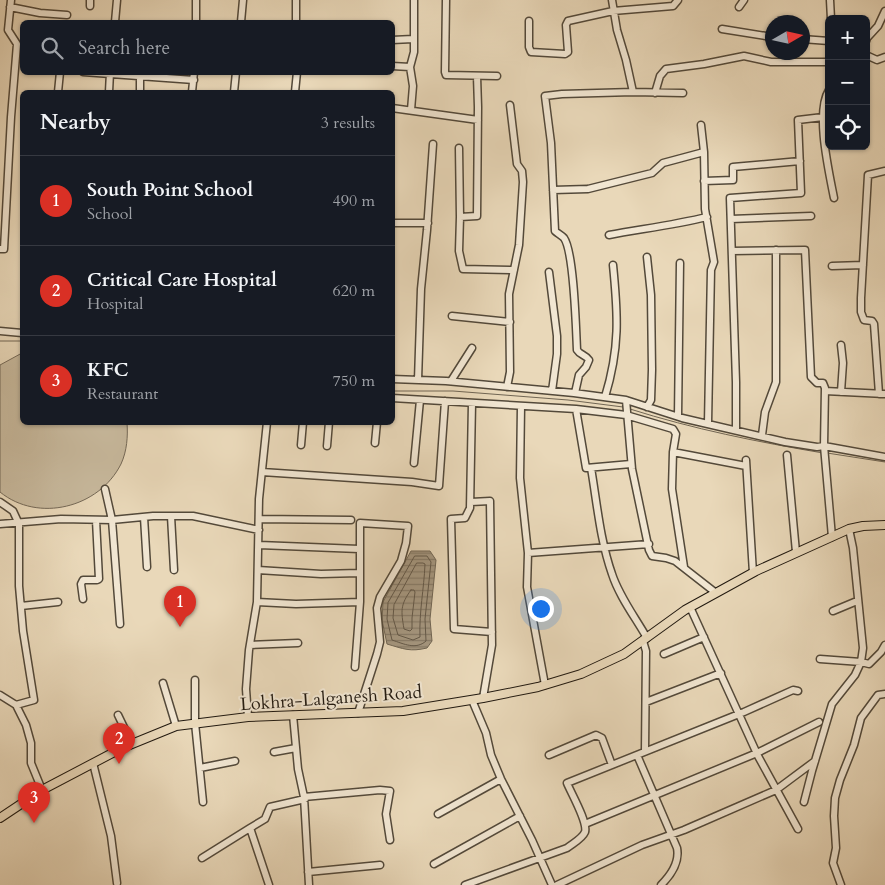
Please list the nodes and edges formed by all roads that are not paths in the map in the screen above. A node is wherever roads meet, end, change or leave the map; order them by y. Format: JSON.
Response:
{"nodes":[{"id":1,"x":117,"y":0,"type":"edge"},
{"id":2,"x":196,"y":0,"type":"edge"},
{"id":3,"x":243,"y":0,"type":"edge"},
{"id":4,"x":296,"y":0,"type":"edge"},
{"id":5,"x":414,"y":0,"type":"edge"},
{"id":6,"x":446,"y":0,"type":"edge"},
{"id":7,"x":612,"y":0,"type":"edge"},
{"id":8,"x":678,"y":0,"type":"edge"},
{"id":9,"x":744,"y":0,"type":"edge"},
{"id":10,"x":830,"y":0,"type":"edge"},
{"id":11,"x":10,"y":4,"type":"edge"},
{"id":12,"x":739,"y":7,"type":"dead end"},
{"id":13,"x":613,"y":11,"type":"junction"},
{"id":14,"x":885,"y":11,"type":"edge"},
{"id":15,"x":67,"y":15,"type":"dead end"},
{"id":16,"x":831,"y":15,"type":"edge"},
{"id":17,"x":115,"y":20,"type":"edge"},
{"id":18,"x":196,"y":20,"type":"edge"},
{"id":19,"x":241,"y":20,"type":"edge"},
{"id":20,"x":296,"y":20,"type":"edge"},
{"id":21,"x":528,"y":21,"type":"dead end"},
{"id":22,"x":722,"y":29,"type":"dead end"},
{"id":23,"x":870,"y":35,"type":"edge"},
{"id":24,"x":765,"y":36,"type":"edge"},
{"id":25,"x":413,"y":39,"type":"junction"},
{"id":26,"x":395,"y":40,"type":"edge"},
{"id":27,"x":810,"y":40,"type":"edge"},
{"id":28,"x":825,"y":40,"type":"edge"},
{"id":29,"x":870,"y":57,"type":"edge"},
{"id":30,"x":885,"y":57,"type":"edge"},
{"id":31,"x":825,"y":62,"type":"edge"},
{"id":32,"x":395,"y":66,"type":"edge"},
{"id":33,"x":410,"y":67,"type":"junction"},
{"id":34,"x":60,"y":75,"type":"edge"},
{"id":35,"x":110,"y":75,"type":"edge"},
{"id":36,"x":120,"y":75,"type":"edge"},
{"id":37,"x":236,"y":75,"type":"edge"},
{"id":38,"x":297,"y":75,"type":"edge"},
{"id":39,"x":194,"y":76,"type":"edge"},
{"id":40,"x":477,"y":76,"type":"junction"},
{"id":41,"x":497,"y":76,"type":"dead end"},
{"id":42,"x":140,"y":77,"type":"junction"},
{"id":43,"x":58,"y":90,"type":"edge"},
{"id":44,"x":109,"y":90,"type":"edge"},
{"id":45,"x":140,"y":90,"type":"edge"},
{"id":46,"x":192,"y":90,"type":"edge"},
{"id":47,"x":234,"y":90,"type":"edge"},
{"id":48,"x":295,"y":90,"type":"edge"},
{"id":49,"x":633,"y":92,"type":"junction"},
{"id":50,"x":655,"y":92,"type":"junction"},
{"id":51,"x":683,"y":93,"type":"dead end"},
{"id":52,"x":825,"y":96,"type":"edge"},
{"id":53,"x":510,"y":105,"type":"dead end"},
{"id":54,"x":395,"y":108,"type":"edge"},
{"id":55,"x":410,"y":110,"type":"junction"},
{"id":56,"x":823,"y":117,"type":"junction"},
{"id":57,"x":478,"y":120,"type":"junction"},
{"id":58,"x":701,"y":125,"type":"dead end"},
{"id":59,"x":433,"y":144,"type":"dead end"},
{"id":60,"x":459,"y":148,"type":"dead end"},
{"id":61,"x":704,"y":152,"type":"junction"},
{"id":62,"x":800,"y":161,"type":"junction"},
{"id":63,"x":885,"y":171,"type":"edge"},
{"id":64,"x":704,"y":181,"type":"junction"},
{"id":65,"x":553,"y":190,"type":"junction"},
{"id":66,"x":834,"y":198,"type":"dead end"},
{"id":67,"x":460,"y":216,"type":"junction"},
{"id":68,"x":811,"y":216,"type":"dead end"},
{"id":69,"x":707,"y":217,"type":"junction"},
{"id":70,"x":731,"y":219,"type":"junction"},
{"id":71,"x":395,"y":223,"type":"edge"},
{"id":72,"x":428,"y":224,"type":"junction"},
{"id":73,"x":608,"y":235,"type":"dead end"},
{"id":74,"x":0,"y":249,"type":"edge"},
{"id":75,"x":776,"y":250,"type":"junction"},
{"id":76,"x":732,"y":251,"type":"junction"},
{"id":77,"x":648,"y":257,"type":"dead end"},
{"id":78,"x":680,"y":263,"type":"dead end"},
{"id":79,"x":612,"y":265,"type":"dead end"},
{"id":80,"x":863,"y":265,"type":"junction"},
{"id":81,"x":832,"y":266,"type":"dead end"},
{"id":82,"x":514,"y":270,"type":"junction"},
{"id":83,"x":549,"y":272,"type":"dead end"},
{"id":84,"x":452,"y":316,"type":"dead end"},
{"id":85,"x":510,"y":322,"type":"junction"},
{"id":86,"x":0,"y":331,"type":"edge"},
{"id":87,"x":20,"y":333,"type":"edge"},
{"id":88,"x":840,"y":345,"type":"dead end"},
{"id":89,"x":472,"y":348,"type":"dead end"},
{"id":90,"x":395,"y":379,"type":"edge"},
{"id":91,"x":418,"y":380,"type":"junction"},
{"id":92,"x":451,"y":382,"type":"junction"},
{"id":93,"x":507,"y":387,"type":"junction"},
{"id":94,"x":552,"y":391,"type":"junction"},
{"id":95,"x":825,"y":391,"type":"junction"},
{"id":96,"x":841,"y":392,"type":"junction"},
{"id":97,"x":575,"y":393,"type":"junction"},
{"id":98,"x":882,"y":394,"type":"edge"},
{"id":99,"x":606,"y":397,"type":"junction"},
{"id":100,"x":395,"y":398,"type":"edge"},
{"id":101,"x":420,"y":400,"type":"junction"},
{"id":102,"x":445,"y":401,"type":"junction"},
{"id":103,"x":626,"y":402,"type":"junction"},
{"id":104,"x":472,"y":403,"type":"junction"},
{"id":105,"x":521,"y":406,"type":"junction"},
{"id":106,"x":646,"y":407,"type":"junction"},
{"id":107,"x":576,"y":409,"type":"junction"},
{"id":108,"x":626,"y":414,"type":"junction"},
{"id":109,"x":678,"y":416,"type":"junction"},
{"id":110,"x":708,"y":423,"type":"junction"},
{"id":111,"x":266,"y":425,"type":"edge"},
{"id":112,"x":303,"y":425,"type":"edge"},
{"id":113,"x":329,"y":425,"type":"edge"},
{"id":114,"x":377,"y":425,"type":"edge"},
{"id":115,"x":736,"y":429,"type":"junction"},
{"id":116,"x":762,"y":436,"type":"junction"},
{"id":117,"x":375,"y":443,"type":"dead end"},
{"id":118,"x":301,"y":445,"type":"dead end"},
{"id":119,"x":327,"y":446,"type":"dead end"},
{"id":120,"x":825,"y":451,"type":"junction"},
{"id":121,"x":673,"y":452,"type":"junction"},
{"id":122,"x":787,"y":455,"type":"dead end"},
{"id":123,"x":885,"y":457,"type":"edge"},
{"id":124,"x":414,"y":463,"type":"dead end"},
{"id":125,"x":631,"y":464,"type":"junction"},
{"id":126,"x":591,"y":468,"type":"junction"},
{"id":127,"x":262,"y":472,"type":"junction"},
{"id":128,"x":106,"y":490,"type":"dead end"},
{"id":129,"x":0,"y":502,"type":"edge"},
{"id":130,"x":471,"y":502,"type":"junction"},
{"id":131,"x":171,"y":516,"type":"junction"},
{"id":132,"x":144,"y":517,"type":"junction"},
{"id":133,"x":259,"y":518,"type":"junction"},
{"id":134,"x":96,"y":520,"type":"junction"},
{"id":135,"x":112,"y":520,"type":"junction"},
{"id":136,"x":351,"y":520,"type":"dead end"},
{"id":137,"x":0,"y":524,"type":"edge"},
{"id":138,"x":19,"y":524,"type":"junction"},
{"id":139,"x":885,"y":525,"type":"edge"},
{"id":140,"x":849,"y":529,"type":"junction"},
{"id":141,"x":259,"y":530,"type":"junction"},
{"id":142,"x":832,"y":537,"type":"junction"},
{"id":143,"x":649,"y":544,"type":"junction"},
{"id":144,"x":259,"y":546,"type":"junction"},
{"id":145,"x":604,"y":547,"type":"junction"},
{"id":146,"x":359,"y":549,"type":"junction"},
{"id":147,"x":796,"y":552,"type":"junction"},
{"id":148,"x":528,"y":553,"type":"junction"},
{"id":149,"x":147,"y":567,"type":"dead end"},
{"id":150,"x":684,"y":567,"type":"junction"},
{"id":151,"x":174,"y":570,"type":"dead end"},
{"id":152,"x":258,"y":570,"type":"junction"},
{"id":153,"x":754,"y":572,"type":"junction"},
{"id":154,"x":359,"y":573,"type":"junction"},
{"id":155,"x":716,"y":593,"type":"junction"},
{"id":156,"x":83,"y":599,"type":"dead end"},
{"id":157,"x":58,"y":602,"type":"dead end"},
{"id":158,"x":257,"y":602,"type":"junction"},
{"id":159,"x":360,"y":602,"type":"junction"},
{"id":160,"x":857,"y":602,"type":"junction"},
{"id":161,"x":21,"y":606,"type":"junction"},
{"id":162,"x":690,"y":607,"type":"junction"},
{"id":163,"x":833,"y":611,"type":"dead end"},
{"id":164,"x":120,"y":624,"type":"dead end"},
{"id":165,"x":492,"y":632,"type":"junction"},
{"id":166,"x":704,"y":636,"type":"junction"},
{"id":167,"x":645,"y":639,"type":"junction"},
{"id":168,"x":298,"y":643,"type":"dead end"},
{"id":169,"x":250,"y":645,"type":"junction"},
{"id":170,"x":885,"y":645,"type":"edge"},
{"id":171,"x":664,"y":654,"type":"dead end"},
{"id":172,"x":820,"y":659,"type":"dead end"},
{"id":173,"x":861,"y":662,"type":"junction"},
{"id":174,"x":355,"y":667,"type":"dead end"},
{"id":175,"x":721,"y":673,"type":"junction"},
{"id":176,"x":195,"y":680,"type":"dead end"},
{"id":177,"x":163,"y":683,"type":"dead end"},
{"id":178,"x":545,"y":685,"type":"junction"},
{"id":179,"x":798,"y":691,"type":"dead end"},
{"id":180,"x":885,"y":694,"type":"edge"},
{"id":181,"x":0,"y":695,"type":"edge"},
{"id":182,"x":483,"y":698,"type":"junction"},
{"id":183,"x":472,"y":700,"type":"junction"},
{"id":184,"x":646,"y":702,"type":"junction"},
{"id":185,"x":16,"y":705,"type":"junction"},
{"id":186,"x":358,"y":713,"type":"junction"},
{"id":187,"x":293,"y":714,"type":"junction"},
{"id":188,"x":739,"y":714,"type":"junction"},
{"id":189,"x":118,"y":715,"type":"dead end"},
{"id":190,"x":248,"y":717,"type":"junction"},
{"id":191,"x":819,"y":722,"type":"dead end"},
{"id":192,"x":195,"y":723,"type":"junction"},
{"id":193,"x":176,"y":726,"type":"junction"},
{"id":194,"x":132,"y":744,"type":"junction"},
{"id":195,"x":296,"y":748,"type":"junction"},
{"id":196,"x":645,"y":751,"type":"junction"},
{"id":197,"x":274,"y":752,"type":"dead end"},
{"id":198,"x":757,"y":754,"type":"junction"},
{"id":199,"x":549,"y":755,"type":"dead end"},
{"id":200,"x":637,"y":755,"type":"junction"},
{"id":201,"x":235,"y":761,"type":"dead end"},
{"id":202,"x":814,"y":761,"type":"junction"},
{"id":203,"x":93,"y":763,"type":"junction"},
{"id":204,"x":612,"y":765,"type":"junction"},
{"id":205,"x":200,"y":768,"type":"junction"},
{"id":206,"x":501,"y":779,"type":"junction"},
{"id":207,"x":42,"y":790,"type":"junction"},
{"id":208,"x":776,"y":790,"type":"junction"},
{"id":209,"x":654,"y":795,"type":"junction"},
{"id":210,"x":305,"y":798,"type":"junction"},
{"id":211,"x":203,"y":802,"type":"dead end"},
{"id":212,"x":804,"y":802,"type":"dead end"},
{"id":213,"x":438,"y":814,"type":"dead end"},
{"id":214,"x":520,"y":816,"type":"junction"},
{"id":215,"x":0,"y":818,"type":"edge"},
{"id":216,"x":585,"y":824,"type":"junction"},
{"id":217,"x":250,"y":828,"type":"junction"},
{"id":218,"x":798,"y":829,"type":"dead end"},
{"id":219,"x":671,"y":835,"type":"junction"},
{"id":220,"x":390,"y":840,"type":"dead end"},
{"id":221,"x":202,"y":858,"type":"dead end"},
{"id":222,"x":540,"y":858,"type":"junction"},
{"id":223,"x":434,"y":864,"type":"dead end"},
{"id":224,"x":380,"y":865,"type":"dead end"},
{"id":225,"x":308,"y":872,"type":"junction"},
{"id":226,"x":117,"y":883,"type":"dead end"},
{"id":227,"x":475,"y":883,"type":"edge"},
{"id":228,"x":269,"y":885,"type":"edge"},
{"id":229,"x":309,"y":885,"type":"edge"},
{"id":230,"x":465,"y":885,"type":"edge"},
{"id":231,"x":552,"y":885,"type":"edge"},
{"id":232,"x":557,"y":885,"type":"edge"},
{"id":233,"x":660,"y":885,"type":"edge"},
{"id":234,"x":841,"y":885,"type":"edge"}],
"edges":[{"from":1,"to":17,"type":"street"},
{"from":2,"to":18,"type":"street"},
{"from":3,"to":19,"type":"street"},
{"from":4,"to":20,"type":"street"},
{"from":5,"to":25,"type":"street"},
{"from":6,"to":40,"type":"street"},
{"from":7,"to":13,"type":"street"},
{"from":8,"to":13,"type":"street"},
{"from":9,"to":12,"type":"street"},
{"from":10,"to":16,"type":"street"},
{"from":11,"to":15,"type":"street"},
{"from":11,"to":74,"type":"street"},
{"from":13,"to":21,"type":"street"},
{"from":13,"to":49,"type":"street"},
{"from":14,"to":23,"type":"street"},
{"from":22,"to":24,"type":"street"},
{"from":25,"to":26,"type":"street"},
{"from":25,"to":33,"type":"street"},
{"from":27,"to":28,"type":"street"},
{"from":29,"to":30,"type":"street"},
{"from":31,"to":50,"type":"street"},
{"from":32,"to":33,"type":"street"},
{"from":33,"to":55,"type":"street"},
{"from":34,"to":43,"type":"street"},
{"from":35,"to":44,"type":"street"},
{"from":36,"to":42,"type":"street"},
{"from":37,"to":47,"type":"street"},
{"from":38,"to":48,"type":"street"},
{"from":39,"to":42,"type":"street"},
{"from":39,"to":46,"type":"street"},
{"from":40,"to":41,"type":"street"},
{"from":40,"to":57,"type":"street"},
{"from":42,"to":45,"type":"street"},
{"from":49,"to":50,"type":"street"},
{"from":49,"to":65,"type":"street"},
{"from":50,"to":51,"type":"street"},
{"from":52,"to":56,"type":"street"},
{"from":53,"to":82,"type":"street"},
{"from":54,"to":55,"type":"street"},
{"from":55,"to":57,"type":"street"},
{"from":56,"to":62,"type":"street"},
{"from":56,"to":66,"type":"street"},
{"from":57,"to":67,"type":"street"},
{"from":58,"to":61,"type":"street"},
{"from":59,"to":72,"type":"street"},
{"from":60,"to":67,"type":"street"},
{"from":61,"to":64,"type":"street"},
{"from":61,"to":65,"type":"street"},
{"from":62,"to":64,"type":"street"},
{"from":62,"to":70,"type":"street"},
{"from":63,"to":80,"type":"street"},
{"from":64,"to":69,"type":"street"},
{"from":65,"to":97,"type":"street"},
{"from":67,"to":82,"type":"street"},
{"from":68,"to":70,"type":"street"},
{"from":69,"to":73,"type":"street"},
{"from":69,"to":110,"type":"street"},
{"from":70,"to":76,"type":"street"},
{"from":71,"to":72,"type":"street"},
{"from":72,"to":91,"type":"street"},
{"from":75,"to":76,"type":"street"},
{"from":75,"to":95,"type":"street"},
{"from":75,"to":116,"type":"street"},
{"from":76,"to":115,"type":"street"},
{"from":77,"to":106,"type":"street"},
{"from":78,"to":109,"type":"street"},
{"from":79,"to":99,"type":"street"},
{"from":80,"to":81,"type":"street"},
{"from":80,"to":98,"type":"street"},
{"from":82,"to":85,"type":"street"},
{"from":83,"to":94,"type":"street"},
{"from":84,"to":85,"type":"street"},
{"from":85,"to":93,"type":"street"},
{"from":86,"to":87,"type":"street"},
{"from":88,"to":96,"type":"street"},
{"from":89,"to":92,"type":"street"},
{"from":90,"to":91,"type":"street"},
{"from":91,"to":92,"type":"street"},
{"from":92,"to":93,"type":"street"},
{"from":93,"to":94,"type":"street"},
{"from":94,"to":97,"type":"street"},
{"from":95,"to":96,"type":"street"},
{"from":95,"to":120,"type":"street"},
{"from":96,"to":98,"type":"street"},
{"from":97,"to":99,"type":"street"},
{"from":99,"to":103,"type":"street"},
{"from":100,"to":101,"type":"street"},
{"from":101,"to":102,"type":"street"},
{"from":101,"to":124,"type":"street"},
{"from":102,"to":104,"type":"street"},
{"from":102,"to":127,"type":"street"},
{"from":103,"to":106,"type":"street"},
{"from":103,"to":108,"type":"street"},
{"from":104,"to":105,"type":"street"},
{"from":104,"to":130,"type":"street"},
{"from":105,"to":107,"type":"street"},
{"from":105,"to":148,"type":"street"},
{"from":106,"to":109,"type":"street"},
{"from":107,"to":108,"type":"street"},
{"from":107,"to":126,"type":"street"},
{"from":108,"to":121,"type":"street"},
{"from":108,"to":125,"type":"street"},
{"from":109,"to":110,"type":"street"},
{"from":110,"to":115,"type":"street"},
{"from":111,"to":127,"type":"street"},
{"from":112,"to":118,"type":"street"},
{"from":113,"to":119,"type":"street"},
{"from":114,"to":117,"type":"street"},
{"from":115,"to":116,"type":"street"},
{"from":116,"to":120,"type":"street"},
{"from":120,"to":123,"type":"street"},
{"from":120,"to":142,"type":"street"},
{"from":121,"to":150,"type":"street"},
{"from":121,"to":153,"type":"street"},
{"from":122,"to":147,"type":"street"},
{"from":125,"to":126,"type":"street"},
{"from":125,"to":143,"type":"street"},
{"from":126,"to":145,"type":"street"},
{"from":127,"to":133,"type":"street"},
{"from":128,"to":135,"type":"street"},
{"from":129,"to":138,"type":"street"},
{"from":130,"to":165,"type":"street"},
{"from":130,"to":165,"type":"street"},
{"from":131,"to":132,"type":"street"},
{"from":131,"to":141,"type":"street"},
{"from":131,"to":151,"type":"street"},
{"from":132,"to":135,"type":"street"},
{"from":132,"to":149,"type":"street"},
{"from":133,"to":136,"type":"street"},
{"from":133,"to":141,"type":"street"},
{"from":134,"to":135,"type":"street"},
{"from":134,"to":138,"type":"street"},
{"from":134,"to":156,"type":"street"},
{"from":135,"to":164,"type":"street"},
{"from":137,"to":138,"type":"street"},
{"from":138,"to":161,"type":"street"},
{"from":139,"to":140,"type":"main road","name":"Lokhra-Lalganesh Road"},
{"from":140,"to":142,"type":"main road","name":"Lokhra-Lalganesh Road"},
{"from":140,"to":160,"type":"street"},
{"from":141,"to":144,"type":"street"},
{"from":142,"to":147,"type":"main road","name":"Lokhra-Lalganesh Road"},
{"from":143,"to":145,"type":"street"},
{"from":143,"to":150,"type":"street"},
{"from":144,"to":146,"type":"street"},
{"from":144,"to":152,"type":"street"},
{"from":145,"to":148,"type":"street"},
{"from":145,"to":167,"type":"street"},
{"from":146,"to":154,"type":"street"},
{"from":146,"to":186,"type":"street"},
{"from":147,"to":153,"type":"main road","name":"Lokhra-Lalganesh Road"},
{"from":148,"to":178,"type":"street"},
{"from":150,"to":155,"type":"street"},
{"from":152,"to":154,"type":"street"},
{"from":152,"to":158,"type":"street"},
{"from":153,"to":155,"type":"main road","name":"Lokhra-Lalganesh Road"},
{"from":154,"to":159,"type":"street"},
{"from":155,"to":162,"type":"main road","name":"Lokhra-Lalganesh Road"},
{"from":157,"to":161,"type":"street"},
{"from":158,"to":159,"type":"street"},
{"from":158,"to":169,"type":"street"},
{"from":159,"to":174,"type":"street"},
{"from":160,"to":163,"type":"street"},
{"from":160,"to":173,"type":"street"},
{"from":161,"to":185,"type":"street"},
{"from":162,"to":166,"type":"street"},
{"from":162,"to":167,"type":"main road","name":"Lokhra-Lalganesh Road"},
{"from":165,"to":182,"type":"street"},
{"from":166,"to":171,"type":"street"},
{"from":166,"to":175,"type":"street"},
{"from":167,"to":178,"type":"main road","name":"Lokhra-Lalganesh Road"},
{"from":167,"to":184,"type":"street"},
{"from":168,"to":169,"type":"street"},
{"from":169,"to":190,"type":"street"},
{"from":170,"to":173,"type":"street"},
{"from":172,"to":173,"type":"street"},
{"from":173,"to":202,"type":"street"},
{"from":175,"to":184,"type":"street"},
{"from":175,"to":188,"type":"street"},
{"from":176,"to":192,"type":"street"},
{"from":177,"to":193,"type":"street"},
{"from":178,"to":182,"type":"main road","name":"Lokhra-Lalganesh Road"},
{"from":179,"to":188,"type":"street"},
{"from":180,"to":234,"type":"street"},
{"from":181,"to":185,"type":"street"},
{"from":182,"to":183,"type":"main road","name":"Lokhra-Lalganesh Road"},
{"from":183,"to":186,"type":"main road","name":"Lokhra-Lalganesh Road"},
{"from":183,"to":206,"type":"street"},
{"from":184,"to":196,"type":"street"},
{"from":185,"to":207,"type":"street"},
{"from":186,"to":187,"type":"main road","name":"Lokhra-Lalganesh Road"},
{"from":187,"to":190,"type":"main road","name":"Lokhra-Lalganesh Road"},
{"from":187,"to":195,"type":"street"},
{"from":188,"to":196,"type":"street"},
{"from":188,"to":198,"type":"street"},
{"from":189,"to":194,"type":"street"},
{"from":190,"to":192,"type":"main road","name":"Lokhra-Lalganesh Road"},
{"from":191,"to":198,"type":"street"},
{"from":192,"to":193,"type":"main road","name":"Lokhra-Lalganesh Road"},
{"from":192,"to":205,"type":"street"},
{"from":193,"to":194,"type":"main road","name":"Lokhra-Lalganesh Road"},
{"from":194,"to":203,"type":"main road","name":"Lokhra-Lalganesh Road"},
{"from":195,"to":197,"type":"street"},
{"from":195,"to":210,"type":"street"},
{"from":196,"to":200,"type":"street"},
{"from":198,"to":208,"type":"street"},
{"from":198,"to":209,"type":"street"},
{"from":199,"to":204,"type":"street"},
{"from":200,"to":204,"type":"street"},
{"from":200,"to":209,"type":"street"},
{"from":201,"to":205,"type":"street"},
{"from":202,"to":208,"type":"street"},
{"from":202,"to":212,"type":"street"},
{"from":203,"to":207,"type":"main road","name":"Lokhra-Lalganesh Road"},
{"from":203,"to":226,"type":"street"},
{"from":204,"to":216,"type":"street"},
{"from":205,"to":211,"type":"street"},
{"from":206,"to":213,"type":"street"},
{"from":206,"to":214,"type":"street"},
{"from":207,"to":215,"type":"main road","name":"Lokhra-Lalganesh Road"},
{"from":208,"to":218,"type":"street"},
{"from":208,"to":219,"type":"street"},
{"from":209,"to":216,"type":"street"},
{"from":209,"to":219,"type":"street"},
{"from":210,"to":217,"type":"street"},
{"from":210,"to":220,"type":"street"},
{"from":210,"to":225,"type":"street"},
{"from":214,"to":222,"type":"street"},
{"from":214,"to":223,"type":"street"},
{"from":216,"to":222,"type":"street"},
{"from":217,"to":221,"type":"street"},
{"from":217,"to":228,"type":"street"},
{"from":219,"to":232,"type":"street"},
{"from":219,"to":233,"type":"street"},
{"from":222,"to":227,"type":"street"},
{"from":222,"to":231,"type":"street"},
{"from":224,"to":225,"type":"street"},
{"from":225,"to":229,"type":"street"},
{"from":227,"to":230,"type":"street"}]}
